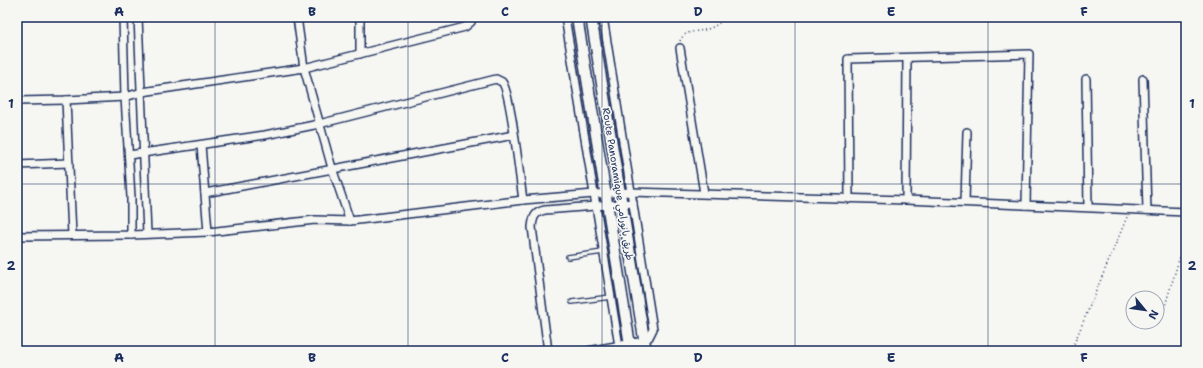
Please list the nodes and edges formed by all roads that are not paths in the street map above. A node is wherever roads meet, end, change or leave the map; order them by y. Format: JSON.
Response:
{"nodes":[{"id":1,"x":123,"y":17,"type":"edge"},
{"id":2,"x":138,"y":17,"type":"edge"},
{"id":3,"x":297,"y":17,"type":"edge"},
{"id":4,"x":360,"y":17,"type":"edge"},
{"id":5,"x":472,"y":17,"type":"edge"},
{"id":6,"x":565,"y":17,"type":"edge"},
{"id":7,"x":577,"y":17,"type":"edge"},
{"id":8,"x":591,"y":17,"type":"edge"},
{"id":9,"x":603,"y":17,"type":"edge"},
{"id":10,"x":680,"y":48,"type":"road end"},
{"id":11,"x":360,"y":54,"type":"junction"},
{"id":12,"x":907,"y":58,"type":"junction"},
{"id":13,"x":304,"y":68,"type":"junction"},
{"id":14,"x":1086,"y":79,"type":"dead end"},
{"id":15,"x":1143,"y":79,"type":"dead end"},
{"id":16,"x":142,"y":92,"type":"junction"},
{"id":17,"x":125,"y":97,"type":"junction"},
{"id":18,"x":66,"y":100,"type":"junction"},
{"id":19,"x":17,"y":101,"type":"edge"},
{"id":20,"x":320,"y":124,"type":"junction"},
{"id":21,"x":967,"y":132,"type":"dead end"},
{"id":22,"x":514,"y":135,"type":"junction"},
{"id":23,"x":201,"y":145,"type":"junction"},
{"id":24,"x":144,"y":154,"type":"junction"},
{"id":25,"x":129,"y":155,"type":"junction"},
{"id":26,"x":69,"y":163,"type":"junction"},
{"id":27,"x":17,"y":165,"type":"edge"},
{"id":28,"x":332,"y":168,"type":"junction"},
{"id":29,"x":620,"y":192,"type":"junction"},
{"id":30,"x":631,"y":192,"type":"junction"},
{"id":31,"x":205,"y":193,"type":"junction"},
{"id":32,"x":606,"y":193,"type":"junction"},
{"id":33,"x":704,"y":193,"type":"junction"},
{"id":34,"x":594,"y":194,"type":"junction"},
{"id":35,"x":849,"y":198,"type":"junction"},
{"id":36,"x":523,"y":200,"type":"junction"},
{"id":37,"x":906,"y":200,"type":"junction"},
{"id":38,"x":965,"y":202,"type":"junction"},
{"id":39,"x":633,"y":203,"type":"junction"},
{"id":40,"x":622,"y":204,"type":"junction"},
{"id":41,"x":608,"y":205,"type":"junction"},
{"id":42,"x":1026,"y":205,"type":"junction"},
{"id":43,"x":596,"y":206,"type":"junction"},
{"id":44,"x":1088,"y":207,"type":"junction"},
{"id":45,"x":1147,"y":210,"type":"junction"},
{"id":46,"x":1186,"y":212,"type":"edge"},
{"id":47,"x":350,"y":221,"type":"junction"},
{"id":48,"x":208,"y":232,"type":"junction"},
{"id":49,"x":147,"y":234,"type":"junction"},
{"id":50,"x":72,"y":235,"type":"junction"},
{"id":51,"x":131,"y":235,"type":"junction"},
{"id":52,"x":17,"y":236,"type":"edge"},
{"id":53,"x":603,"y":252,"type":"junction"},
{"id":54,"x":568,"y":257,"type":"dead end"},
{"id":55,"x":611,"y":297,"type":"junction"},
{"id":56,"x":572,"y":302,"type":"dead end"},
{"id":57,"x":618,"y":346,"type":"junction"},
{"id":58,"x":645,"y":346,"type":"edge"},
{"id":59,"x":631,"y":348,"type":"edge"},
{"id":60,"x":606,"y":350,"type":"edge"},
{"id":61,"x":548,"y":351,"type":"edge"},
{"id":62,"x":588,"y":351,"type":"edge"}],
"edges":[{"from":1,"to":17,"type":"street"},
{"from":2,"to":16,"type":"street"},
{"from":3,"to":13,"type":"street"},
{"from":4,"to":11,"type":"street"},
{"from":5,"to":11,"type":"street"},
{"from":6,"to":34,"type":"street"},
{"from":7,"to":32,"type":"street","name":"Route Panoramique طريق بانورامي"},
{"from":8,"to":29,"type":"street","name":"Route Panoramique طريق بانورامي"},
{"from":9,"to":30,"type":"street"},
{"from":10,"to":33,"type":"street"},
{"from":11,"to":13,"type":"street"},
{"from":12,"to":35,"type":"street"},
{"from":12,"to":37,"type":"street"},
{"from":12,"to":42,"type":"street"},
{"from":13,"to":16,"type":"street"},
{"from":13,"to":20,"type":"street"},
{"from":14,"to":44,"type":"street"},
{"from":15,"to":45,"type":"street"},
{"from":16,"to":17,"type":"street"},
{"from":16,"to":24,"type":"street"},
{"from":17,"to":18,"type":"street"},
{"from":17,"to":25,"type":"street"},
{"from":18,"to":19,"type":"street"},
{"from":18,"to":26,"type":"street"},
{"from":20,"to":22,"type":"street"},
{"from":20,"to":23,"type":"street"},
{"from":20,"to":28,"type":"street"},
{"from":21,"to":38,"type":"street"},
{"from":22,"to":28,"type":"street"},
{"from":22,"to":36,"type":"street"},
{"from":23,"to":24,"type":"street"},
{"from":23,"to":31,"type":"street"},
{"from":24,"to":25,"type":"street"},
{"from":24,"to":49,"type":"street"},
{"from":25,"to":51,"type":"street"},
{"from":26,"to":27,"type":"street"},
{"from":26,"to":50,"type":"street"},
{"from":28,"to":31,"type":"street"},
{"from":28,"to":47,"type":"street"},
{"from":29,"to":30,"type":"street"},
{"from":29,"to":32,"type":"street"},
{"from":29,"to":40,"type":"street","name":"Route Panoramique طريق بانورامي"},
{"from":30,"to":33,"type":"street"},
{"from":30,"to":39,"type":"street"},
{"from":31,"to":48,"type":"street"},
{"from":32,"to":34,"type":"street"},
{"from":32,"to":41,"type":"street","name":"Route Panoramique طريق بانورامي"},
{"from":33,"to":35,"type":"street"},
{"from":34,"to":36,"type":"street"},
{"from":34,"to":43,"type":"street"},
{"from":35,"to":37,"type":"street"},
{"from":36,"to":47,"type":"street"},
{"from":37,"to":38,"type":"street"},
{"from":38,"to":42,"type":"street"},
{"from":39,"to":40,"type":"street"},
{"from":39,"to":58,"type":"street"},
{"from":40,"to":41,"type":"street"},
{"from":40,"to":58,"type":"street","name":"Route Panoramique طريق بانورامي"},
{"from":41,"to":43,"type":"street"},
{"from":41,"to":59,"type":"street","name":"Route Panoramique طريق بانورامي"},
{"from":42,"to":44,"type":"street"},
{"from":43,"to":53,"type":"street"},
{"from":43,"to":61,"type":"street"},
{"from":44,"to":45,"type":"street"},
{"from":45,"to":46,"type":"street"},
{"from":47,"to":48,"type":"street"},
{"from":48,"to":49,"type":"street"},
{"from":49,"to":51,"type":"street"},
{"from":50,"to":51,"type":"street"},
{"from":50,"to":52,"type":"street"},
{"from":53,"to":54,"type":"lane"},
{"from":53,"to":55,"type":"street"},
{"from":55,"to":56,"type":"lane"},
{"from":55,"to":57,"type":"street"},
{"from":57,"to":59,"type":"street"},
{"from":57,"to":60,"type":"street"},
{"from":58,"to":59,"type":"street"},
{"from":60,"to":62,"type":"street"}]}
